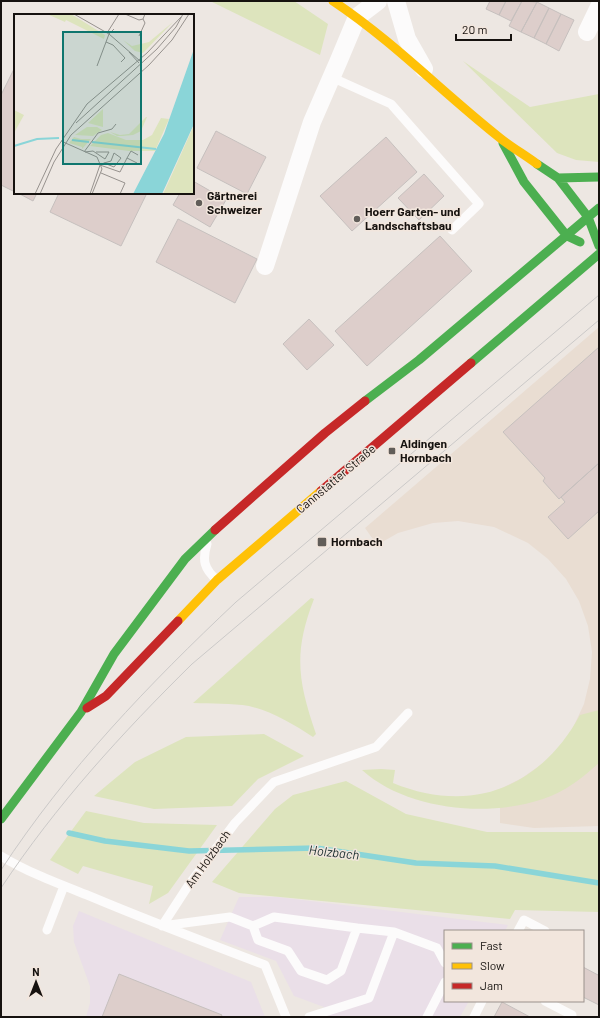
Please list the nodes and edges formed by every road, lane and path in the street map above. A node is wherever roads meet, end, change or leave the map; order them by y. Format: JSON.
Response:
{"nodes":[{"id":1,"x":378,"y":1,"type":"edge"},
{"id":2,"x":396,"y":1,"type":"edge"},
{"id":3,"x":345,"y":6,"type":"edge"},
{"id":4,"x":599,"y":7,"type":"edge"},
{"id":5,"x":586,"y":32,"type":"dead end"},
{"id":6,"x":426,"y":73,"type":"junction"},
{"id":7,"x":331,"y":77,"type":"junction"},
{"id":8,"x":500,"y":138,"type":"junction"},
{"id":9,"x":599,"y":177,"type":"edge"},
{"id":10,"x":558,"y":178,"type":"junction"},
{"id":11,"x":599,"y":208,"type":"edge"},
{"id":12,"x":588,"y":217,"type":"junction"},
{"id":13,"x":452,"y":230,"type":"dead end"},
{"id":14,"x":567,"y":236,"type":"junction"},
{"id":15,"x":599,"y":246,"type":"edge"},
{"id":16,"x":599,"y":252,"type":"edge"},
{"id":17,"x":265,"y":266,"type":"dead end"},
{"id":18,"x":211,"y":534,"type":"junction"},
{"id":19,"x":217,"y":580,"type":"junction"},
{"id":20,"x":81,"y":712,"type":"junction"},
{"id":21,"x":408,"y":713,"type":"dead end"},
{"id":22,"x":1,"y":820,"type":"edge"},
{"id":23,"x":1,"y":856,"type":"edge"},
{"id":24,"x":64,"y":886,"type":"junction"},
{"id":25,"x":162,"y":926,"type":"junction"},
{"id":26,"x":253,"y":926,"type":"junction"},
{"id":27,"x":357,"y":928,"type":"junction"},
{"id":28,"x":47,"y":930,"type":"dead end"},
{"id":29,"x":519,"y":930,"type":"edge"},
{"id":30,"x":543,"y":930,"type":"edge"},
{"id":31,"x":394,"y":932,"type":"junction"},
{"id":32,"x":444,"y":961,"type":"edge"},
{"id":33,"x":444,"y":984,"type":"edge"},
{"id":34,"x":482,"y":1002,"type":"edge"},
{"id":35,"x":547,"y":1002,"type":"edge"},
{"id":36,"x":321,"y":1013,"type":"junction"},
{"id":37,"x":572,"y":1015,"type":"dead end"},
{"id":38,"x":286,"y":1017,"type":"edge"},
{"id":39,"x":309,"y":1017,"type":"edge"},
{"id":40,"x":332,"y":1017,"type":"edge"},
{"id":41,"x":427,"y":1017,"type":"edge"},
{"id":42,"x":474,"y":1017,"type":"edge"}],
"edges":[{"from":1,"to":3,"type":"street"},
{"from":2,"to":6,"type":"street","name":"Cannstatter Straße"},
{"from":3,"to":6,"type":"main road","name":"Cannstatter Straße"},
{"from":3,"to":7,"type":"street"},
{"from":4,"to":5,"type":"street"},
{"from":6,"to":8,"type":"main road","name":"Cannstatter Straße"},
{"from":7,"to":13,"type":"lane"},
{"from":7,"to":17,"type":"street"},
{"from":8,"to":10,"type":"main road","name":"Cannstatter Straße"},
{"from":8,"to":14,"type":"main road","name":"Cannstatter Straße"},
{"from":9,"to":10,"type":"main road"},
{"from":10,"to":12,"type":"main road","name":"Cannstatter Straße"},
{"from":11,"to":12,"type":"main road"},
{"from":12,"to":14,"type":"main road","name":"Cannstatter Straße"},
{"from":12,"to":15,"type":"main road","name":"Cannstatter Straße"},
{"from":14,"to":16,"type":"main road","name":"Cannstatter Straße"},
{"from":14,"to":18,"type":"main road","name":"Cannstatter Straße"},
{"from":16,"to":19,"type":"main road","name":"Cannstatter Straße"},
{"from":18,"to":19,"type":"lane"},
{"from":18,"to":20,"type":"main road","name":"Cannstatter Straße"},
{"from":19,"to":20,"type":"main road","name":"Cannstatter Straße"},
{"from":20,"to":22,"type":"main road","name":"Cannstatter Straße"},
{"from":21,"to":25,"type":"lane","name":"Am Holzbach"},
{"from":23,"to":24,"type":"lane"},
{"from":24,"to":25,"type":"lane"},
{"from":24,"to":28,"type":"lane"},
{"from":25,"to":26,"type":"lane"},
{"from":25,"to":38,"type":"lane"},
{"from":26,"to":27,"type":"lane"},
{"from":26,"to":27,"type":"lane"},
{"from":27,"to":31,"type":"lane"},
{"from":29,"to":30,"type":"lane"},
{"from":31,"to":32,"type":"lane"},
{"from":31,"to":36,"type":"lane"},
{"from":33,"to":41,"type":"lane"},
{"from":34,"to":42,"type":"lane"},
{"from":35,"to":37,"type":"lane"},
{"from":36,"to":39,"type":"lane"},
{"from":36,"to":40,"type":"lane"}]}
